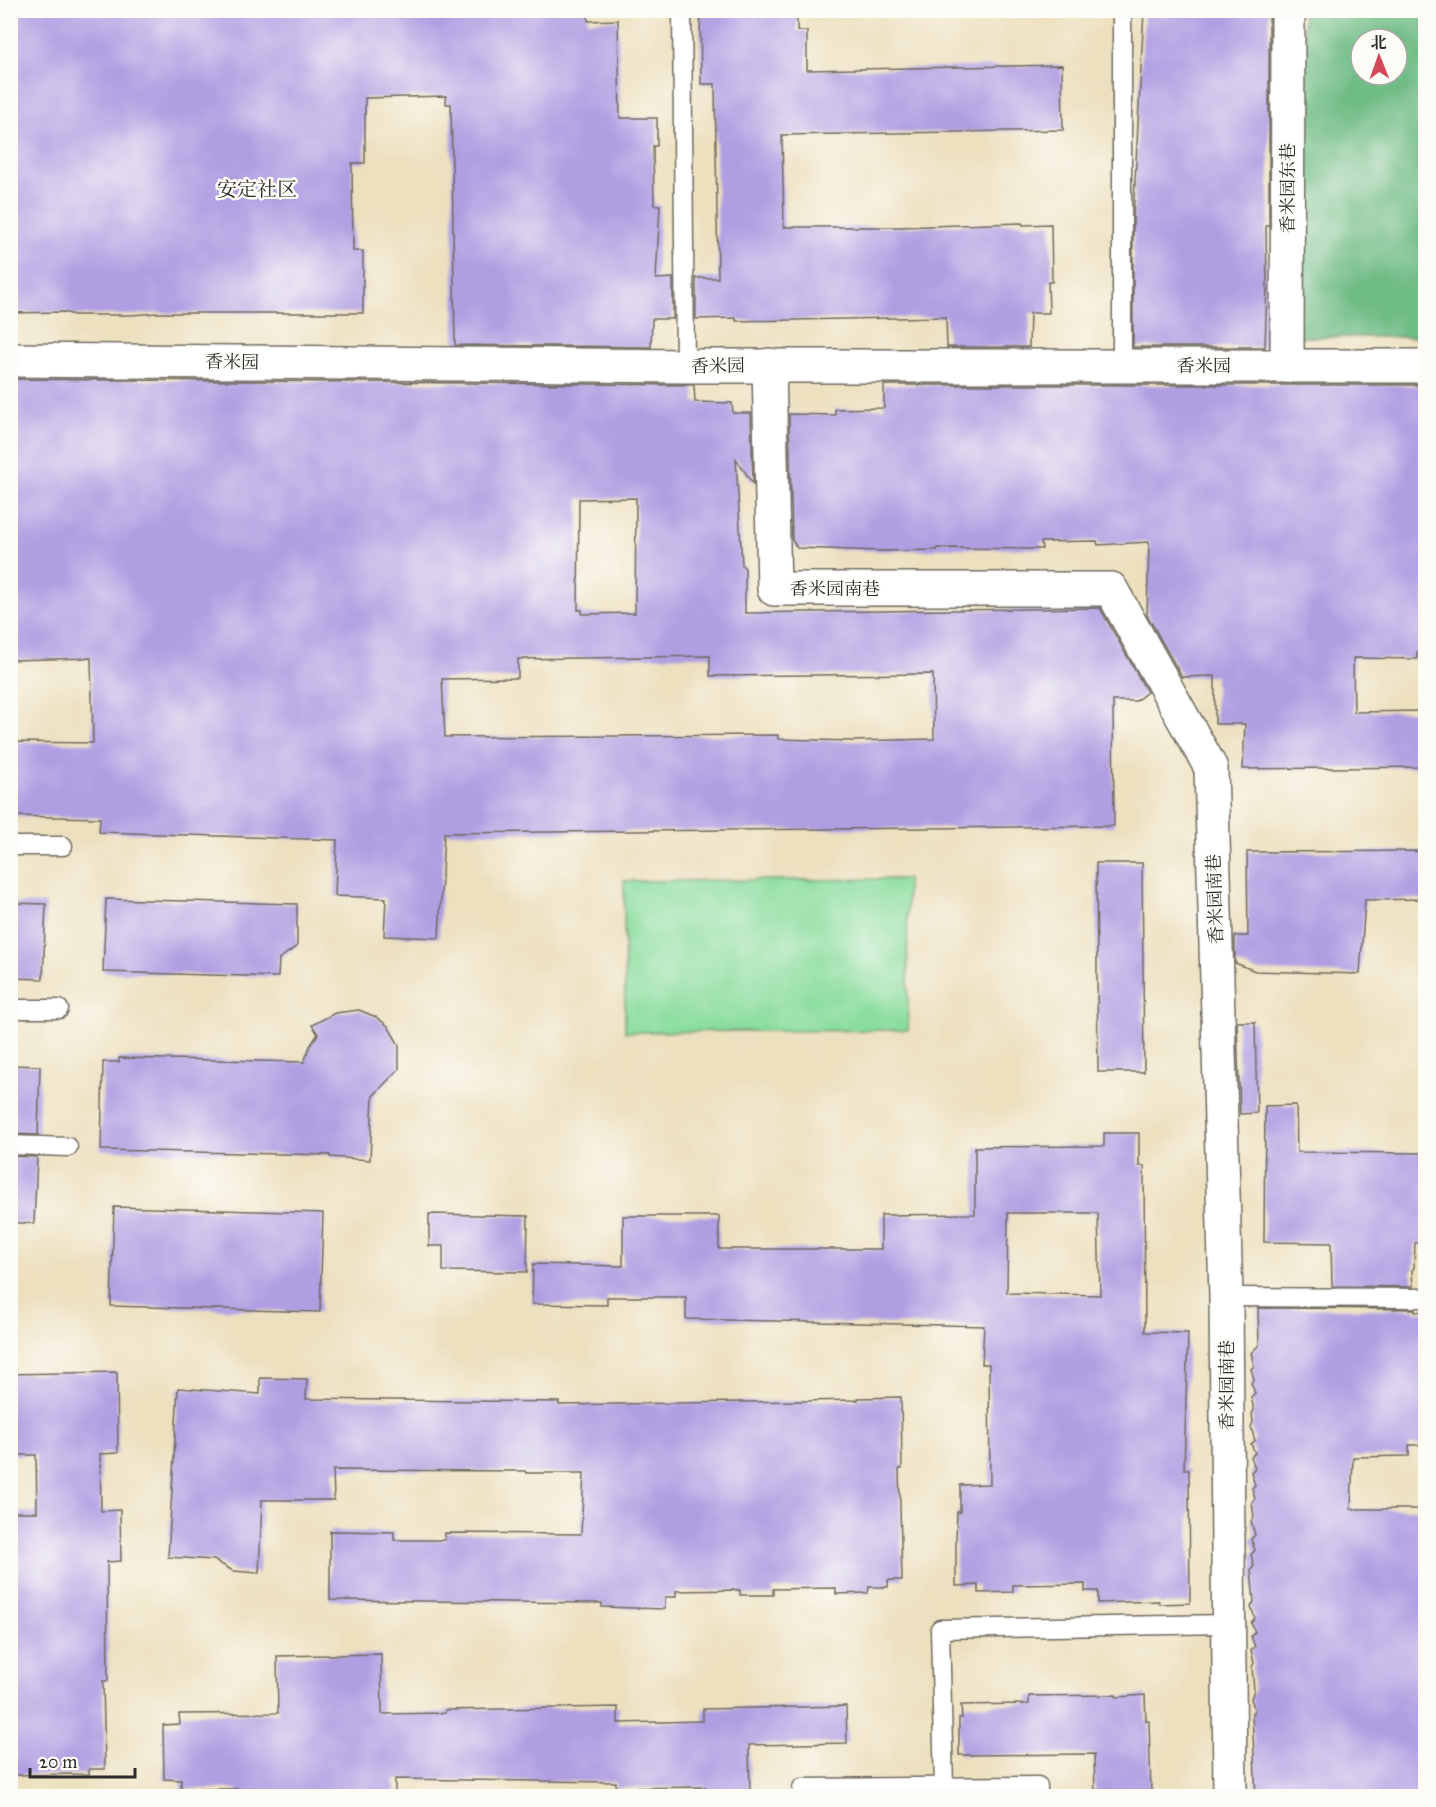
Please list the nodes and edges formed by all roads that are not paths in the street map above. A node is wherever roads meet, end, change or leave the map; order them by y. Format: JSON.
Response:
{"nodes":[{"id":1,"x":682,"y":10,"type":"edge"},
{"id":2,"x":1122,"y":10,"type":"edge"},
{"id":3,"x":1288,"y":10,"type":"edge"},
{"id":4,"x":10,"y":360,"type":"edge"},
{"id":5,"x":769,"y":365,"type":"junction"},
{"id":6,"x":685,"y":366,"type":"junction"},
{"id":7,"x":1122,"y":366,"type":"junction"},
{"id":8,"x":1287,"y":366,"type":"junction"},
{"id":9,"x":1425,"y":366,"type":"edge"},
{"id":10,"x":10,"y":846,"type":"edge"},
{"id":11,"x":63,"y":846,"type":"dead end"},
{"id":12,"x":10,"y":1009,"type":"edge"},
{"id":13,"x":58,"y":1009,"type":"dead end"},
{"id":14,"x":10,"y":1145,"type":"edge"},
{"id":15,"x":68,"y":1147,"type":"dead end"},
{"id":16,"x":1226,"y":1297,"type":"junction"},
{"id":17,"x":1425,"y":1298,"type":"edge"},
{"id":18,"x":1229,"y":1624,"type":"junction"},
{"id":19,"x":944,"y":1786,"type":"junction"},
{"id":20,"x":802,"y":1788,"type":"dead end"},
{"id":21,"x":1038,"y":1797,"type":"edge"},
{"id":22,"x":1230,"y":1797,"type":"edge"}],
"edges":[{"from":1,"to":6,"type":"lane"},
{"from":2,"to":7,"type":"lane"},
{"from":3,"to":8,"type":"street","name":"香米园东巷"},
{"from":4,"to":6,"type":"street","name":"香米园"},
{"from":5,"to":6,"type":"street","name":"香米园"},
{"from":5,"to":7,"type":"street","name":"香米园"},
{"from":5,"to":16,"type":"street","name":"香米园南巷"},
{"from":7,"to":8,"type":"street","name":"香米园"},
{"from":8,"to":9,"type":"street","name":"香米园"},
{"from":10,"to":11,"type":"lane"},
{"from":12,"to":13,"type":"lane"},
{"from":14,"to":15,"type":"lane"},
{"from":16,"to":17,"type":"lane"},
{"from":16,"to":18,"type":"street","name":"香米园南巷"},
{"from":18,"to":19,"type":"lane"},
{"from":18,"to":22,"type":"street","name":"香米园南巷"},
{"from":19,"to":20,"type":"lane"},
{"from":19,"to":21,"type":"lane"}]}
